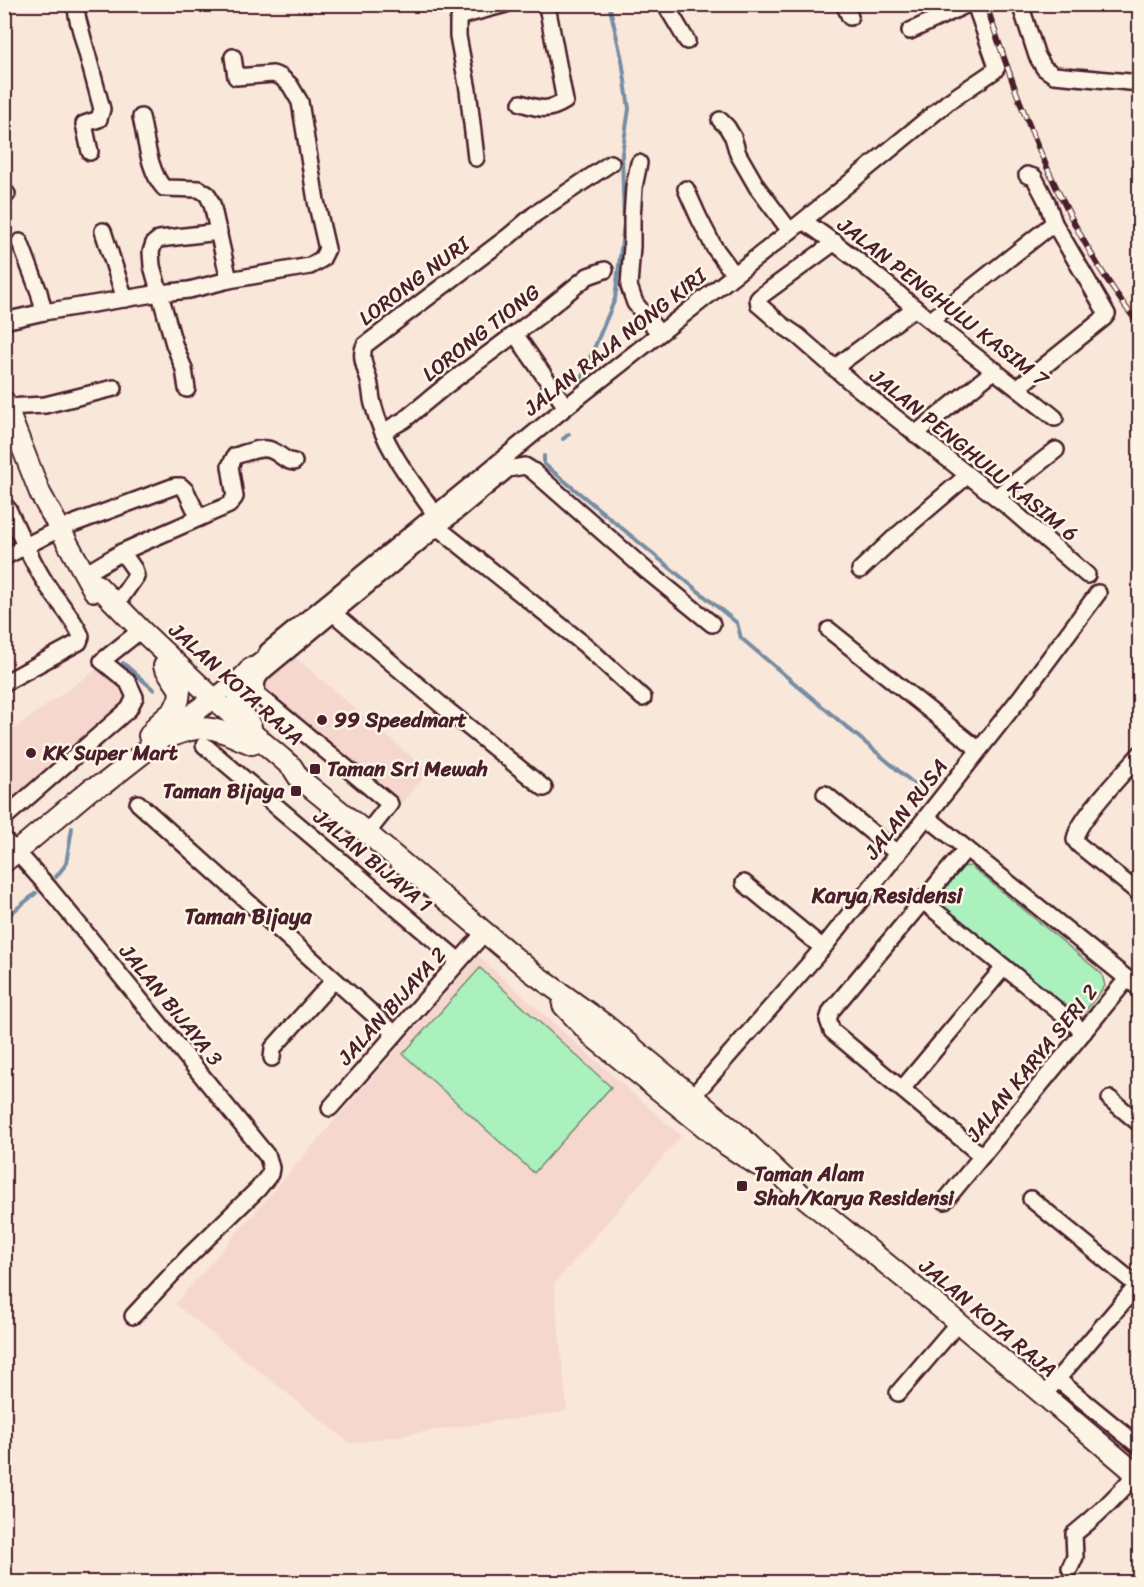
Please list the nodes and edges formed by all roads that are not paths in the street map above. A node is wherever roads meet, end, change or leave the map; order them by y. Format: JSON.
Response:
{"nodes":[{"id":1,"x":75,"y":4,"type":"edge"},
{"id":2,"x":506,"y":4,"type":"edge"},
{"id":3,"x":544,"y":4,"type":"edge"},
{"id":4,"x":665,"y":4,"type":"edge"},
{"id":5,"x":968,"y":4,"type":"edge"},
{"id":6,"x":975,"y":4,"type":"edge"},
{"id":7,"x":1020,"y":4,"type":"edge"},
{"id":8,"x":463,"y":10,"type":"edge"},
{"id":9,"x":910,"y":31,"type":"dead end"},
{"id":10,"x":687,"y":41,"type":"dead end"},
{"id":11,"x":233,"y":57,"type":"dead end"},
{"id":12,"x":1140,"y":83,"type":"edge"},
{"id":13,"x":521,"y":103,"type":"dead end"},
{"id":14,"x":141,"y":117,"type":"dead end"},
{"id":15,"x":720,"y":120,"type":"dead end"},
{"id":16,"x":90,"y":152,"type":"dead end"},
{"id":17,"x":476,"y":158,"type":"dead end"},
{"id":18,"x":611,"y":163,"type":"dead end"},
{"id":19,"x":639,"y":163,"type":"dead end"},
{"id":20,"x":1027,"y":175,"type":"dead end"},
{"id":21,"x":686,"y":189,"type":"dead end"},
{"id":22,"x":803,"y":221,"type":"junction"},
{"id":23,"x":1054,"y":224,"type":"junction"},
{"id":24,"x":103,"y":231,"type":"dead end"},
{"id":25,"x":790,"y":231,"type":"junction"},
{"id":26,"x":219,"y":232,"type":"junction"},
{"id":27,"x":20,"y":242,"type":"dead end"},
{"id":28,"x":835,"y":242,"type":"junction"},
{"id":29,"x":605,"y":270,"type":"dead end"},
{"id":30,"x":734,"y":274,"type":"junction"},
{"id":31,"x":229,"y":280,"type":"junction"},
{"id":32,"x":160,"y":293,"type":"junction"},
{"id":33,"x":125,"y":299,"type":"junction"},
{"id":34,"x":915,"y":308,"type":"junction"},
{"id":35,"x":44,"y":312,"type":"junction"},
{"id":36,"x":931,"y":320,"type":"junction"},
{"id":37,"x":4,"y":321,"type":"edge"},
{"id":38,"x":659,"y":333,"type":"junction"},
{"id":39,"x":514,"y":334,"type":"junction"},
{"id":40,"x":834,"y":368,"type":"junction"},
{"id":41,"x":995,"y":370,"type":"junction"},
{"id":42,"x":114,"y":388,"type":"dead end"},
{"id":43,"x":1017,"y":388,"type":"junction"},
{"id":44,"x":187,"y":389,"type":"dead end"},
{"id":45,"x":566,"y":407,"type":"junction"},
{"id":46,"x":7,"y":411,"type":"edge"},
{"id":47,"x":1055,"y":418,"type":"dead end"},
{"id":48,"x":383,"y":432,"type":"junction"},
{"id":49,"x":915,"y":434,"type":"junction"},
{"id":50,"x":1056,"y":450,"type":"dead end"},
{"id":51,"x":294,"y":462,"type":"dead end"},
{"id":52,"x":968,"y":475,"type":"junction"},
{"id":53,"x":996,"y":497,"type":"junction"},
{"id":54,"x":4,"y":505,"type":"edge"},
{"id":55,"x":199,"y":518,"type":"junction"},
{"id":56,"x":436,"y":520,"type":"junction"},
{"id":57,"x":59,"y":529,"type":"junction"},
{"id":58,"x":26,"y":547,"type":"junction"},
{"id":59,"x":122,"y":552,"type":"junction"},
{"id":60,"x":4,"y":557,"type":"edge"},
{"id":61,"x":860,"y":570,"type":"dead end"},
{"id":62,"x":1087,"y":575,"type":"dead end"},
{"id":63,"x":87,"y":577,"type":"junction"},
{"id":64,"x":1098,"y":593,"type":"dead end"},
{"id":65,"x":116,"y":605,"type":"junction"},
{"id":66,"x":333,"y":613,"type":"junction"},
{"id":67,"x":712,"y":624,"type":"dead end"},
{"id":68,"x":829,"y":630,"type":"dead end"},
{"id":69,"x":137,"y":634,"type":"junction"},
{"id":70,"x":268,"y":651,"type":"junction"},
{"id":71,"x":164,"y":666,"type":"junction"},
{"id":72,"x":251,"y":668,"type":"junction"},
{"id":73,"x":4,"y":683,"type":"edge"},
{"id":74,"x":206,"y":697,"type":"junction"},
{"id":75,"x":642,"y":698,"type":"dead end"},
{"id":76,"x":153,"y":739,"type":"junction"},
{"id":77,"x":252,"y":739,"type":"junction"},
{"id":78,"x":204,"y":745,"type":"dead end"},
{"id":79,"x":978,"y":749,"type":"junction"},
{"id":80,"x":1140,"y":754,"type":"edge"},
{"id":81,"x":544,"y":788,"type":"dead end"},
{"id":82,"x":825,"y":794,"type":"dead end"},
{"id":83,"x":138,"y":803,"type":"dead end"},
{"id":84,"x":927,"y":817,"type":"junction"},
{"id":85,"x":4,"y":819,"type":"edge"},
{"id":86,"x":367,"y":832,"type":"junction"},
{"id":87,"x":966,"y":849,"type":"junction"},
{"id":88,"x":9,"y":851,"type":"edge"},
{"id":89,"x":898,"y":854,"type":"junction"},
{"id":90,"x":744,"y":883,"type":"dead end"},
{"id":91,"x":1140,"y":894,"type":"edge"},
{"id":92,"x":923,"y":901,"type":"junction"},
{"id":93,"x":485,"y":932,"type":"junction"},
{"id":94,"x":823,"y":948,"type":"junction"},
{"id":95,"x":459,"y":962,"type":"junction"},
{"id":96,"x":1004,"y":967,"type":"junction"},
{"id":97,"x":1127,"y":979,"type":"junction"},
{"id":98,"x":334,"y":980,"type":"junction"},
{"id":99,"x":1140,"y":989,"type":"edge"},
{"id":100,"x":1084,"y":1032,"type":"junction"},
{"id":101,"x":395,"y":1034,"type":"junction"},
{"id":102,"x":272,"y":1058,"type":"dead end"},
{"id":103,"x":902,"y":1089,"type":"junction"},
{"id":104,"x":1110,"y":1099,"type":"dead end"},
{"id":105,"x":687,"y":1103,"type":"junction"},
{"id":106,"x":330,"y":1108,"type":"dead end"},
{"id":107,"x":1140,"y":1124,"type":"edge"},
{"id":108,"x":982,"y":1156,"type":"junction"},
{"id":109,"x":1030,"y":1199,"type":"dead end"},
{"id":110,"x":945,"y":1201,"type":"dead end"},
{"id":111,"x":1138,"y":1285,"type":"edge"},
{"id":112,"x":133,"y":1316,"type":"dead end"},
{"id":113,"x":958,"y":1323,"type":"junction"},
{"id":114,"x":1057,"y":1379,"type":"junction"},
{"id":115,"x":898,"y":1393,"type":"dead end"},
{"id":116,"x":1044,"y":1395,"type":"junction"},
{"id":117,"x":1140,"y":1447,"type":"edge"},
{"id":118,"x":1138,"y":1476,"type":"edge"},
{"id":119,"x":1070,"y":1568,"type":"dead end"}],
"edges":[{"from":1,"to":16,"type":"street"},
{"from":2,"to":8,"type":"street"},
{"from":3,"to":13,"type":"street"},
{"from":4,"to":10,"type":"street"},
{"from":5,"to":9,"type":"street"},
{"from":6,"to":22,"type":"street","name":"JALAN RAJA NONG KIRI"},
{"from":7,"to":12,"type":"street"},
{"from":8,"to":17,"type":"street"},
{"from":11,"to":31,"type":"street"},
{"from":14,"to":26,"type":"street"},
{"from":15,"to":25,"type":"street"},
{"from":18,"to":48,"type":"street","name":"LORONG NURI"},
{"from":19,"to":38,"type":"street"},
{"from":20,"to":23,"type":"street"},
{"from":21,"to":30,"type":"street"},
{"from":22,"to":25,"type":"street","name":"JALAN RAJA NONG KIRI"},
{"from":22,"to":28,"type":"street","name":"JALAN PENGHULU KASIM 7"},
{"from":23,"to":36,"type":"street"},
{"from":23,"to":43,"type":"street"},
{"from":24,"to":33,"type":"street"},
{"from":25,"to":30,"type":"street","name":"JALAN RAJA NONG KIRI"},
{"from":26,"to":31,"type":"street"},
{"from":26,"to":32,"type":"street"},
{"from":27,"to":35,"type":"street"},
{"from":28,"to":34,"type":"street","name":"JALAN PENGHULU KASIM 7"},
{"from":28,"to":40,"type":"street","name":"JALAN PENGHULU KASIM 6"},
{"from":29,"to":39,"type":"street","name":"LORONG TIONG"},
{"from":30,"to":38,"type":"street","name":"JALAN RAJA NONG KIRI"},
{"from":31,"to":32,"type":"street"},
{"from":32,"to":33,"type":"street"},
{"from":32,"to":44,"type":"street"},
{"from":33,"to":35,"type":"street"},
{"from":34,"to":36,"type":"street","name":"JALAN PENGHULU KASIM 7"},
{"from":34,"to":40,"type":"street"},
{"from":35,"to":37,"type":"street"},
{"from":36,"to":41,"type":"street","name":"JALAN PENGHULU KASIM 7"},
{"from":38,"to":45,"type":"street","name":"JALAN RAJA NONG KIRI"},
{"from":39,"to":45,"type":"street"},
{"from":39,"to":48,"type":"street","name":"LORONG TIONG"},
{"from":40,"to":49,"type":"street","name":"JALAN PENGHULU KASIM 6"},
{"from":41,"to":43,"type":"street","name":"JALAN PENGHULU KASIM 7"},
{"from":41,"to":49,"type":"street"},
{"from":42,"to":46,"type":"street"},
{"from":43,"to":47,"type":"street","name":"JALAN PENGHULU KASIM 7"},
{"from":45,"to":56,"type":"street","name":"JALAN RAJA NONG KIRI"},
{"from":46,"to":57,"type":"main road","name":"JALAN KOTA RAJA"},
{"from":48,"to":56,"type":"street","name":"LORONG NURI"},
{"from":49,"to":52,"type":"street","name":"JALAN PENGHULU KASIM 6"},
{"from":50,"to":53,"type":"street"},
{"from":51,"to":55,"type":"street"},
{"from":52,"to":53,"type":"street","name":"JALAN PENGHULU KASIM 6"},
{"from":52,"to":61,"type":"street"},
{"from":53,"to":62,"type":"street","name":"JALAN PENGHULU KASIM 6"},
{"from":54,"to":58,"type":"street"},
{"from":55,"to":57,"type":"street"},
{"from":55,"to":59,"type":"street"},
{"from":56,"to":66,"type":"street"},
{"from":56,"to":67,"type":"street"},
{"from":56,"to":70,"type":"street","name":"JALAN RAJA NONG KIRI"},
{"from":56,"to":75,"type":"street","name":"LORONG NURI"},
{"from":57,"to":58,"type":"street"},
{"from":57,"to":63,"type":"main road","name":"JALAN KOTA RAJA"},
{"from":58,"to":60,"type":"street"},
{"from":58,"to":73,"type":"street"},
{"from":59,"to":63,"type":"street"},
{"from":59,"to":65,"type":"street"},
{"from":63,"to":65,"type":"main road","name":"JALAN KOTA RAJA"},
{"from":63,"to":69,"type":"main road"},
{"from":64,"to":79,"type":"street","name":"JALAN RUSA"},
{"from":65,"to":69,"type":"main road","name":"JALAN KOTA RAJA"},
{"from":66,"to":81,"type":"street"},
{"from":66,"to":86,"type":"street"},
{"from":68,"to":79,"type":"street"},
{"from":69,"to":71,"type":"main road"},
{"from":69,"to":74,"type":"main road","name":"JALAN KOTA RAJA"},
{"from":69,"to":85,"type":"street"},
{"from":70,"to":72,"type":"street","name":"JALAN RAJA NONG KIRI"},
{"from":70,"to":74,"type":"street"},
{"from":71,"to":74,"type":"main road"},
{"from":71,"to":76,"type":"main road"},
{"from":72,"to":74,"type":"street","name":"JALAN RAJA NONG KIRI"},
{"from":72,"to":77,"type":"main road"},
{"from":74,"to":76,"type":"main road"},
{"from":74,"to":77,"type":"main road","name":"JALAN KOTA RAJA"},
{"from":76,"to":77,"type":"main road"},
{"from":76,"to":88,"type":"main road"},
{"from":77,"to":86,"type":"main road","name":"JALAN KOTA RAJA"},
{"from":78,"to":95,"type":"street","name":"JALAN BIJAYA 1"},
{"from":79,"to":84,"type":"street","name":"JALAN RUSA"},
{"from":80,"to":91,"type":"street"},
{"from":82,"to":89,"type":"street"},
{"from":83,"to":98,"type":"street"},
{"from":84,"to":87,"type":"street"},
{"from":84,"to":89,"type":"street","name":"JALAN RUSA"},
{"from":86,"to":93,"type":"main road","name":"JALAN KOTA RAJA"},
{"from":87,"to":92,"type":"street"},
{"from":87,"to":97,"type":"street"},
{"from":88,"to":112,"type":"street","name":"JALAN BIJAYA 3"},
{"from":89,"to":94,"type":"street","name":"JALAN RUSA"},
{"from":90,"to":94,"type":"street"},
{"from":92,"to":96,"type":"street"},
{"from":92,"to":103,"type":"street"},
{"from":93,"to":95,"type":"street","name":"JALAN BIJAYA 2"},
{"from":93,"to":105,"type":"main road","name":"JALAN KOTA RAJA"},
{"from":94,"to":105,"type":"street","name":"JALAN RUSA"},
{"from":95,"to":101,"type":"street","name":"JALAN BIJAYA 2"},
{"from":96,"to":100,"type":"street"},
{"from":96,"to":103,"type":"street"},
{"from":97,"to":99,"type":"street"},
{"from":97,"to":100,"type":"street","name":"JALAN KARYA SERI 2"},
{"from":98,"to":101,"type":"street"},
{"from":98,"to":102,"type":"street"},
{"from":100,"to":108,"type":"street","name":"JALAN KARYA SERI 2"},
{"from":101,"to":106,"type":"street","name":"JALAN BIJAYA 2"},
{"from":103,"to":108,"type":"street"},
{"from":104,"to":107,"type":"street"},
{"from":105,"to":113,"type":"main road","name":"JALAN KOTA RAJA"},
{"from":108,"to":110,"type":"street","name":"JALAN KARYA SERI 2"},
{"from":109,"to":111,"type":"street"},
{"from":111,"to":114,"type":"street"},
{"from":113,"to":115,"type":"street"},
{"from":113,"to":116,"type":"main road","name":"JALAN KOTA RAJA"},
{"from":114,"to":116,"type":"street"},
{"from":114,"to":117,"type":"street"},
{"from":116,"to":118,"type":"main road","name":"JALAN KOTA RAJA"},
{"from":118,"to":119,"type":"street"}]}
